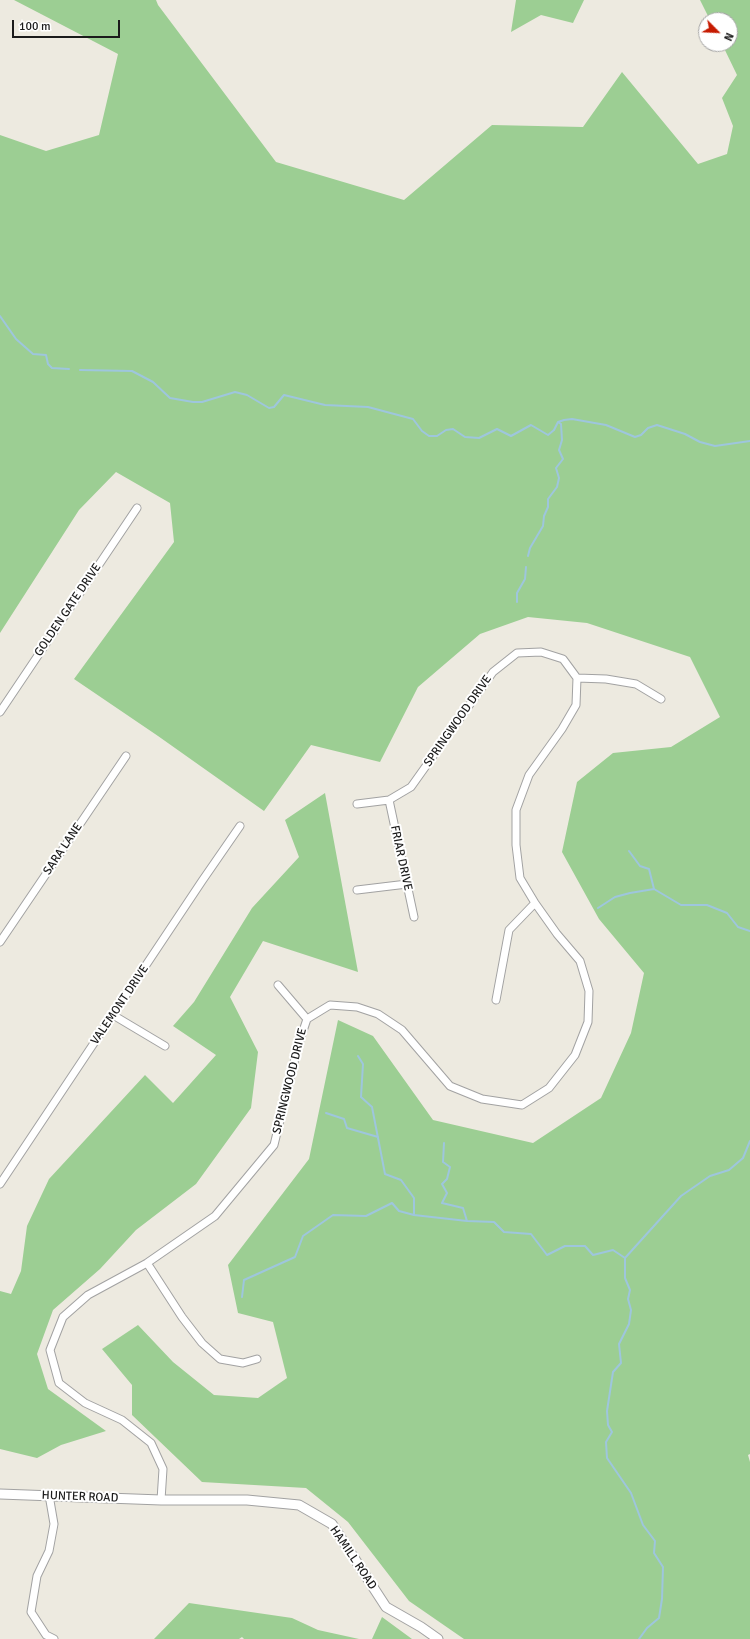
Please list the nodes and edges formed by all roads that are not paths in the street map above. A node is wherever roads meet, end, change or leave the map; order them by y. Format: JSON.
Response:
{"nodes":[{"id":1,"x":137,"y":508,"type":"dead end"},
{"id":2,"x":577,"y":678,"type":"junction"},
{"id":3,"x":660,"y":699,"type":"dead end"},
{"id":4,"x":0,"y":712,"type":"edge"},
{"id":5,"x":126,"y":756,"type":"dead end"},
{"id":6,"x":388,"y":800,"type":"junction"},
{"id":7,"x":358,"y":804,"type":"dead end"},
{"id":8,"x":240,"y":826,"type":"dead end"},
{"id":9,"x":406,"y":884,"type":"junction"},
{"id":10,"x":357,"y":890,"type":"dead end"},
{"id":11,"x":535,"y":903,"type":"junction"},
{"id":12,"x":414,"y":917,"type":"dead end"},
{"id":13,"x":0,"y":942,"type":"edge"},
{"id":14,"x":278,"y":985,"type":"dead end"},
{"id":15,"x":496,"y":1000,"type":"dead end"},
{"id":16,"x":113,"y":1014,"type":"junction"},
{"id":17,"x":307,"y":1019,"type":"junction"},
{"id":18,"x":165,"y":1046,"type":"dead end"},
{"id":19,"x":0,"y":1184,"type":"edge"},
{"id":20,"x":147,"y":1262,"type":"junction"},
{"id":21,"x":257,"y":1359,"type":"dead end"},
{"id":22,"x":0,"y":1494,"type":"edge"},
{"id":23,"x":49,"y":1495,"type":"junction"},
{"id":24,"x":161,"y":1500,"type":"junction"},
{"id":25,"x":46,"y":1637,"type":"edge"},
{"id":26,"x":54,"y":1639,"type":"edge"},
{"id":27,"x":438,"y":1639,"type":"edge"}],
"edges":[{"from":1,"to":4,"type":"street","name":"GOLDEN GATE DRIVE"},
{"from":2,"to":3,"type":"street"},
{"from":2,"to":6,"type":"street","name":"SPRINGWOOD DRIVE"},
{"from":2,"to":11,"type":"street","name":"SPRINGWOOD DRIVE"},
{"from":5,"to":13,"type":"street","name":"SARA LANE"},
{"from":6,"to":7,"type":"street","name":"SPRINGWOOD DRIVE"},
{"from":6,"to":9,"type":"street","name":"FRIAR DRIVE"},
{"from":8,"to":16,"type":"street","name":"VALEMONT DRIVE"},
{"from":9,"to":10,"type":"street"},
{"from":9,"to":12,"type":"street","name":"FRIAR DRIVE"},
{"from":11,"to":15,"type":"street"},
{"from":11,"to":17,"type":"street","name":"SPRINGWOOD DRIVE"},
{"from":14,"to":17,"type":"street"},
{"from":16,"to":18,"type":"street"},
{"from":16,"to":19,"type":"street","name":"VALEMONT DRIVE"},
{"from":17,"to":20,"type":"street","name":"SPRINGWOOD DRIVE"},
{"from":20,"to":21,"type":"street"},
{"from":20,"to":24,"type":"street","name":"SPRINGWOOD DRIVE"},
{"from":22,"to":23,"type":"street","name":"HUNTER ROAD"},
{"from":23,"to":24,"type":"street","name":"HUNTER ROAD"},
{"from":23,"to":25,"type":"street"},
{"from":24,"to":27,"type":"street","name":"HAMILL ROAD"},
{"from":25,"to":26,"type":"street"}]}
